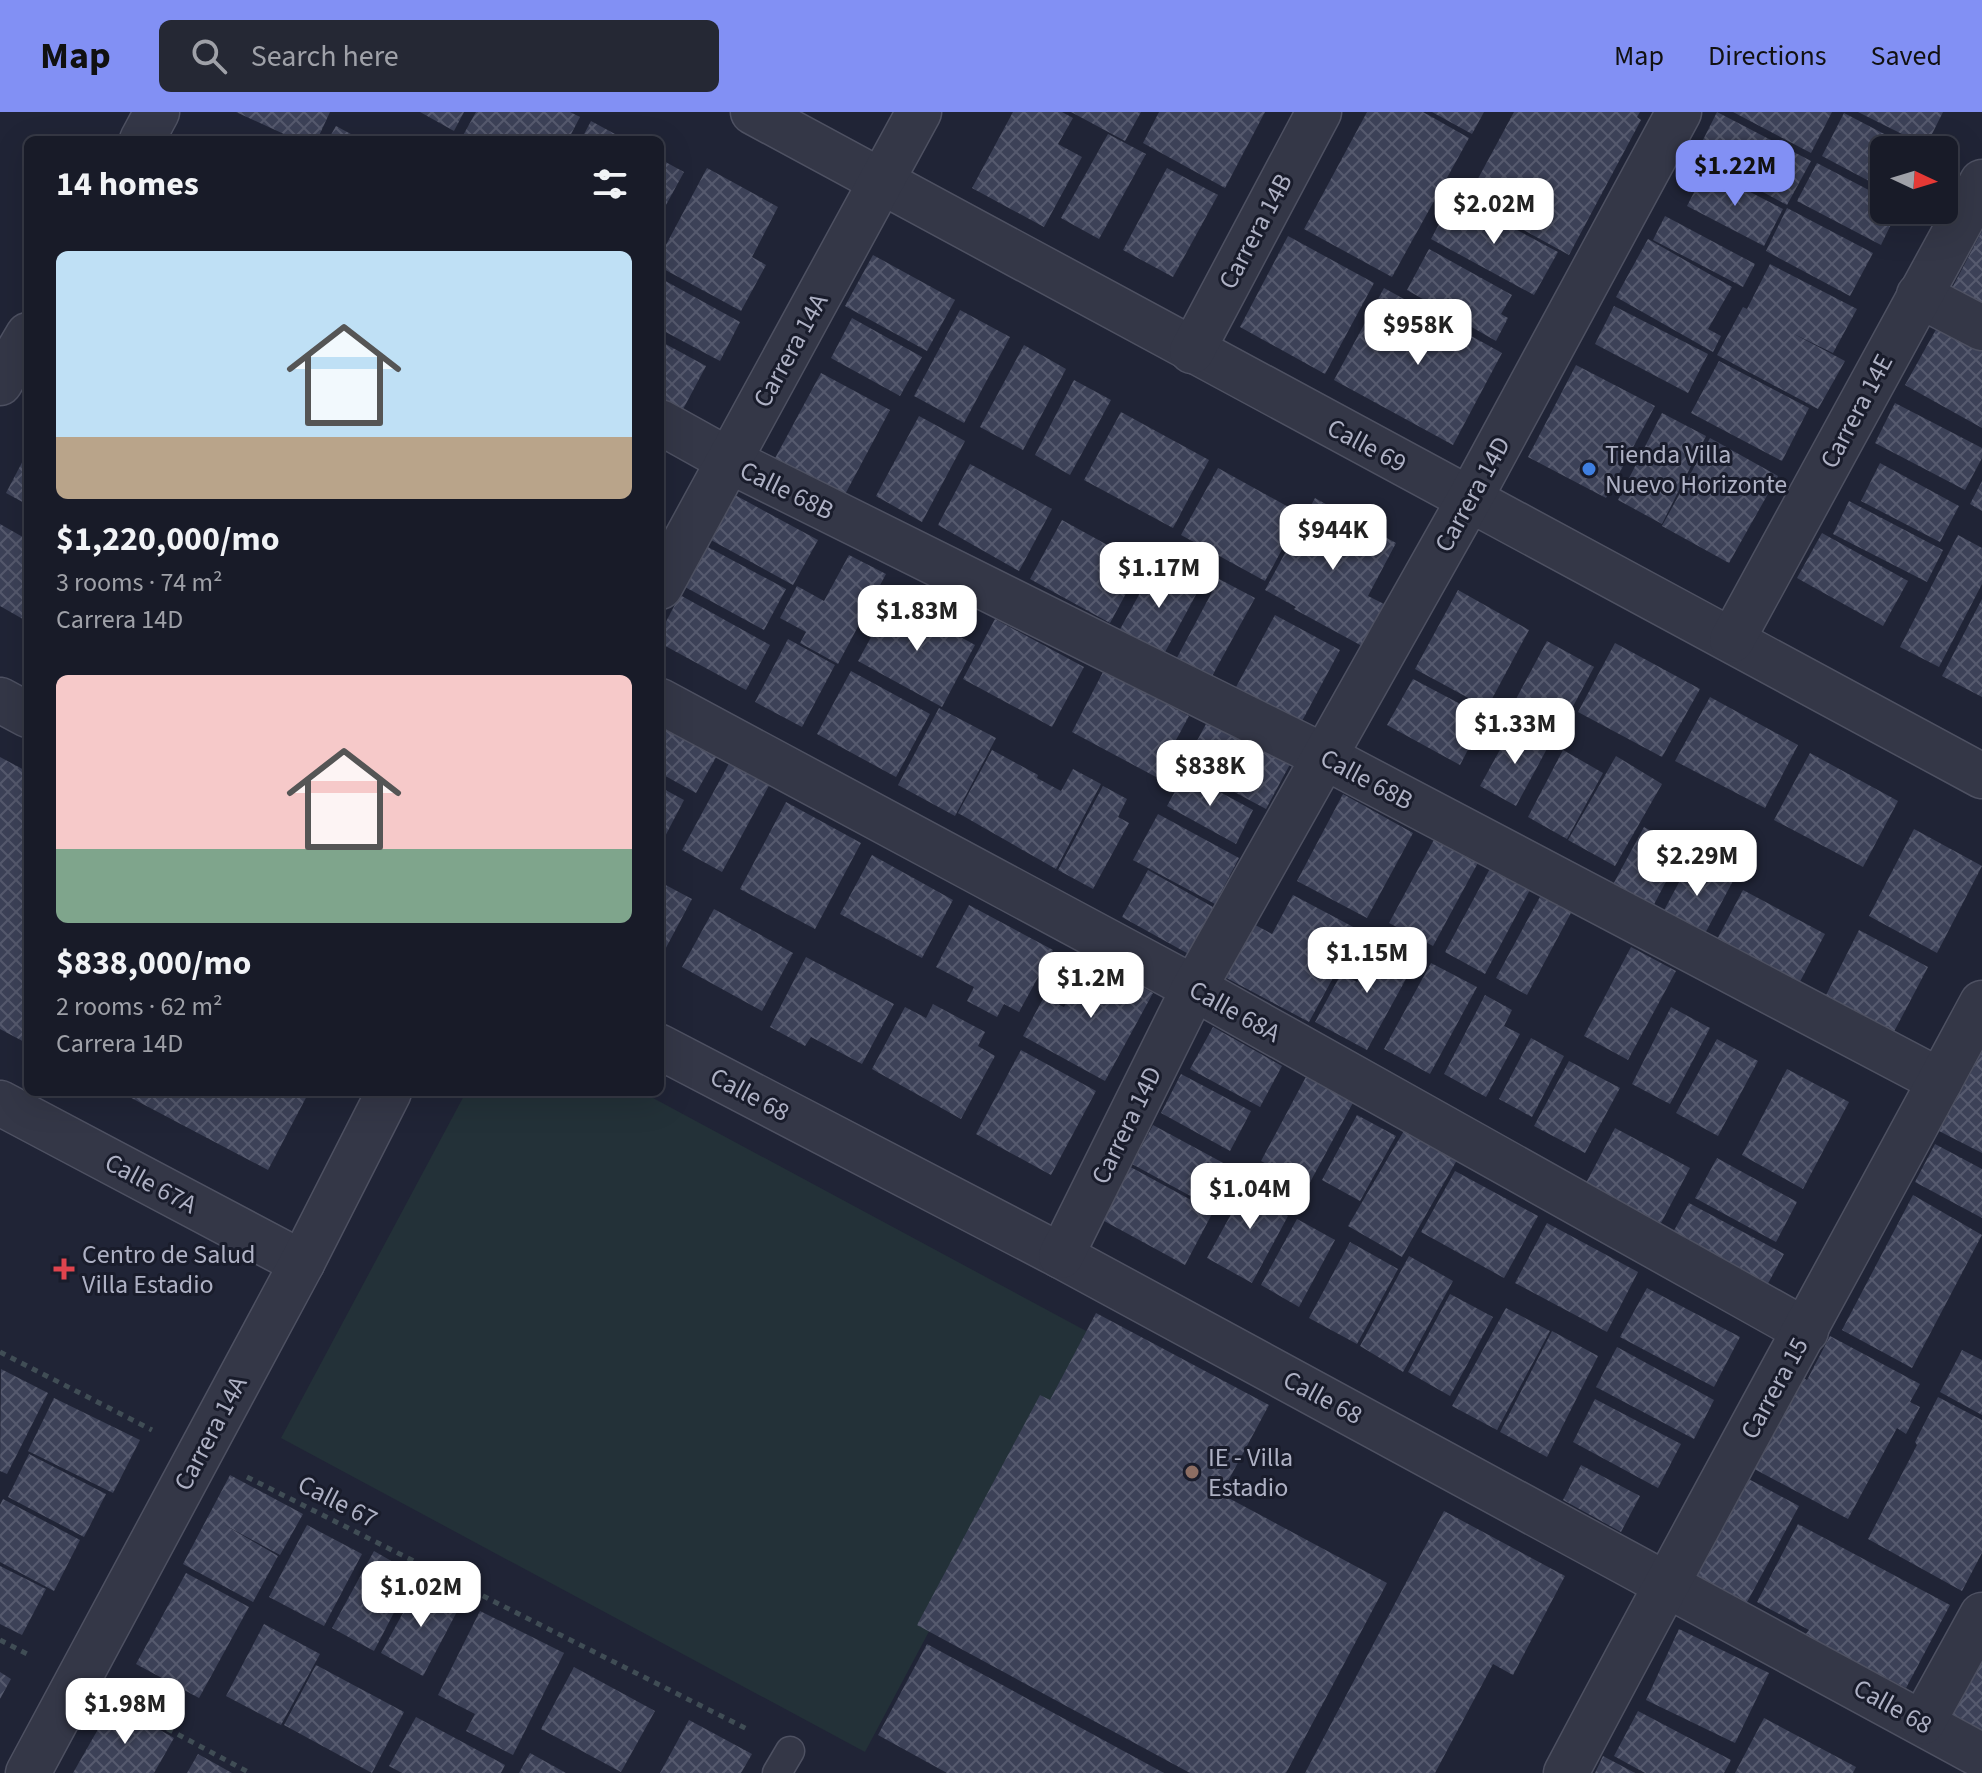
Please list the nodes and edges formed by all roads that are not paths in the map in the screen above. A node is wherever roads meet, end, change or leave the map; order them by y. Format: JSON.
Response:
{"nodes":[{"id":1,"x":753,"y":112,"type":"edge"},
{"id":2,"x":919,"y":112,"type":"edge"},
{"id":3,"x":1319,"y":112,"type":"edge"},
{"id":4,"x":1679,"y":112,"type":"edge"},
{"id":5,"x":881,"y":182,"type":"junction"},
{"id":6,"x":1982,"y":182,"type":"edge"},
{"id":7,"x":1919,"y":295,"type":"junction"},
{"id":8,"x":1982,"y":328,"type":"edge"},
{"id":9,"x":24,"y":344,"type":"edge"},
{"id":10,"x":1192,"y":351,"type":"junction"},
{"id":11,"x":0,"y":383,"type":"edge"},
{"id":12,"x":664,"y":424,"type":"edge"},
{"id":13,"x":730,"y":461,"type":"junction"},
{"id":14,"x":1469,"y":500,"type":"junction"},
{"id":15,"x":664,"y":580,"type":"edge"},
{"id":16,"x":1732,"y":640,"type":"junction"},
{"id":17,"x":0,"y":700,"type":"edge"},
{"id":18,"x":664,"y":703,"type":"edge"},
{"id":19,"x":24,"y":713,"type":"edge"},
{"id":20,"x":1325,"y":757,"type":"junction"},
{"id":21,"x":1982,"y":776,"type":"edge"},
{"id":22,"x":1194,"y":988,"type":"junction"},
{"id":23,"x":1982,"y":1003,"type":"edge"},
{"id":24,"x":664,"y":1049,"type":"edge"},
{"id":25,"x":1940,"y":1081,"type":"junction"},
{"id":26,"x":387,"y":1096,"type":"edge"},
{"id":27,"x":0,"y":1103,"type":"edge"},
{"id":28,"x":1061,"y":1256,"type":"junction"},
{"id":29,"x":302,"y":1263,"type":"junction"},
{"id":30,"x":1806,"y":1331,"type":"junction"},
{"id":31,"x":1666,"y":1582,"type":"junction"},
{"id":32,"x":1982,"y":1615,"type":"edge"},
{"id":33,"x":1923,"y":1722,"type":"junction"},
{"id":34,"x":1982,"y":1756,"type":"edge"},
{"id":35,"x":28,"y":1773,"type":"edge"},
{"id":36,"x":1566,"y":1773,"type":"edge"}],
"edges":[{"from":1,"to":5,"type":"street","name":"Calle 69"},
{"from":2,"to":5,"type":"street","name":"Carrera 14A"},
{"from":3,"to":10,"type":"street","name":"Carrera 14B"},
{"from":4,"to":14,"type":"street","name":"Carrera 14D"},
{"from":5,"to":10,"type":"street","name":"Calle 69"},
{"from":5,"to":13,"type":"street","name":"Carrera 14A"},
{"from":6,"to":7,"type":"street","name":"Carrera 14E"},
{"from":7,"to":8,"type":"street"},
{"from":7,"to":16,"type":"street","name":"Carrera 14E"},
{"from":9,"to":11,"type":"street"},
{"from":10,"to":14,"type":"street","name":"Calle 69"},
{"from":12,"to":13,"type":"street","name":"Calle 68B"},
{"from":13,"to":15,"type":"street","name":"Carrera 14A"},
{"from":13,"to":20,"type":"street","name":"Calle 68B"},
{"from":14,"to":16,"type":"street","name":"Calle 69"},
{"from":14,"to":20,"type":"street","name":"Carrera 14D"},
{"from":16,"to":21,"type":"street","name":"Calle 69"},
{"from":17,"to":19,"type":"street"},
{"from":18,"to":22,"type":"street","name":"Calle 68A"},
{"from":20,"to":22,"type":"street","name":"Carrera 14D"},
{"from":20,"to":25,"type":"street","name":"Calle 68B"},
{"from":22,"to":28,"type":"street","name":"Carrera 14D"},
{"from":22,"to":30,"type":"street","name":"Calle 68A"},
{"from":23,"to":25,"type":"street","name":"Carrera 15"},
{"from":24,"to":28,"type":"street","name":"Calle 68"},
{"from":25,"to":30,"type":"street","name":"Carrera 15"},
{"from":26,"to":29,"type":"street","name":"Carrera 14A"},
{"from":27,"to":29,"type":"street","name":"Calle 67A"},
{"from":28,"to":31,"type":"street","name":"Calle 68"},
{"from":29,"to":35,"type":"street","name":"Carrera 14A"},
{"from":30,"to":31,"type":"street","name":"Carrera 15"},
{"from":31,"to":33,"type":"street","name":"Calle 68"},
{"from":31,"to":36,"type":"street","name":"Carrera 15"},
{"from":32,"to":33,"type":"street"},
{"from":33,"to":34,"type":"street","name":"Calle 68"}]}
